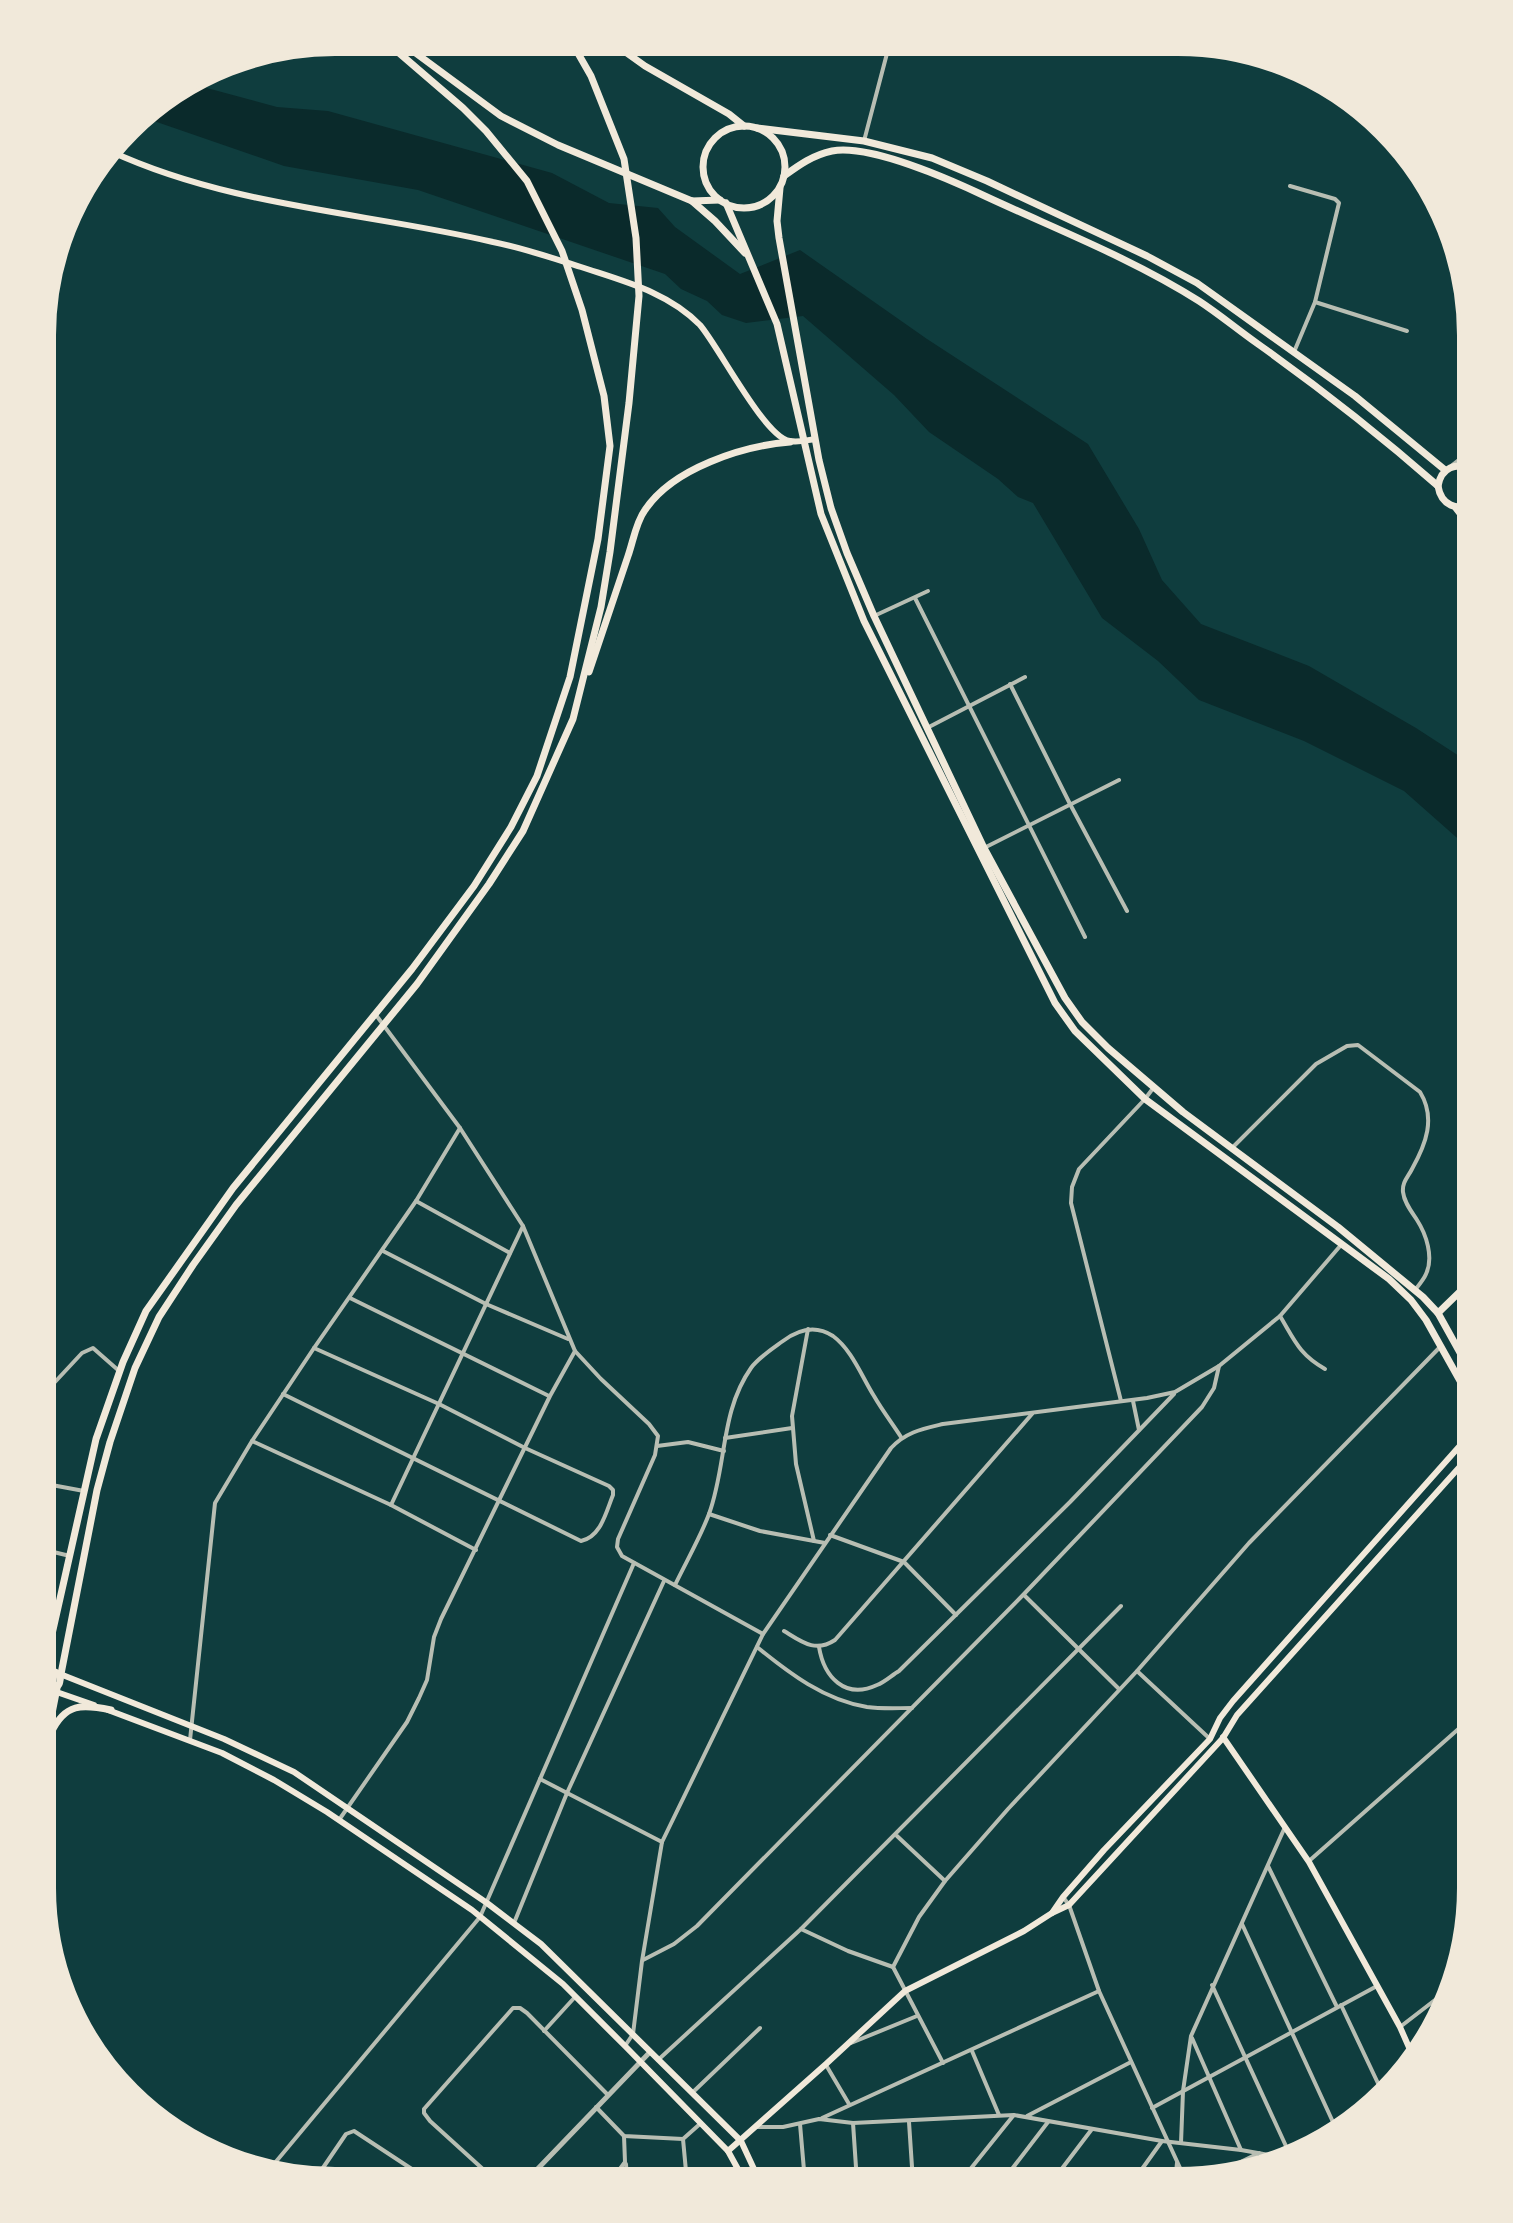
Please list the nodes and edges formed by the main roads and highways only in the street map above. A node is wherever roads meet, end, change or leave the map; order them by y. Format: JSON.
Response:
{"nodes":[{"id":1,"x":399,"y":55,"type":"edge"},
{"id":2,"x":418,"y":55,"type":"edge"},
{"id":3,"x":579,"y":55,"type":"edge"},
{"id":4,"x":629,"y":55,"type":"edge"},
{"id":5,"x":744,"y":126,"type":"junction"},
{"id":6,"x":757,"y":128,"type":"junction"},
{"id":7,"x":120,"y":155,"type":"edge"},
{"id":8,"x":784,"y":176,"type":"junction"},
{"id":9,"x":780,"y":188,"type":"junction"},
{"id":10,"x":692,"y":201,"type":"junction"},
{"id":11,"x":723,"y":202,"type":"junction"},
{"id":12,"x":748,"y":257,"type":"junction"},
{"id":13,"x":815,"y":439,"type":"junction"},
{"id":14,"x":803,"y":440,"type":"junction"},
{"id":15,"x":790,"y":442,"type":"junction"},
{"id":16,"x":1459,"y":466,"type":"edge"},
{"id":17,"x":1449,"y":468,"type":"junction"},
{"id":18,"x":1438,"y":486,"type":"junction"},
{"id":19,"x":1456,"y":508,"type":"joint"},
{"id":20,"x":1459,"y":512,"type":"edge"},
{"id":21,"x":573,"y":719,"type":"junction"},
{"id":22,"x":1347,"y":1234,"type":"junction"},
{"id":23,"x":1342,"y":1243,"type":"junction"},
{"id":24,"x":1458,"y":1293,"type":"edge"},
{"id":25,"x":1438,"y":1313,"type":"junction"},
{"id":26,"x":1458,"y":1350,"type":"edge"},
{"id":27,"x":1458,"y":1377,"type":"edge"},
{"id":28,"x":1458,"y":1448,"type":"edge"},
{"id":29,"x":1458,"y":1468,"type":"edge"},
{"id":30,"x":54,"y":1657,"type":"edge"},
{"id":31,"x":54,"y":1675,"type":"edge"},
{"id":32,"x":54,"y":1683,"type":"edge"},
{"id":33,"x":54,"y":1684,"type":"edge"},
{"id":34,"x":111,"y":1710,"type":"junction"},
{"id":35,"x":54,"y":1728,"type":"edge"},
{"id":36,"x":1215,"y":1728,"type":"junction"},
{"id":37,"x":1223,"y":1738,"type":"junction"},
{"id":38,"x":366,"y":1820,"type":"junction"},
{"id":39,"x":357,"y":1832,"type":"junction"},
{"id":40,"x":1104,"y":1850,"type":"junction"},
{"id":41,"x":1112,"y":1856,"type":"junction"},
{"id":42,"x":1052,"y":1913,"type":"junction"},
{"id":43,"x":1409,"y":2048,"type":"edge"},
{"id":44,"x":741,"y":2141,"type":"junction"},
{"id":45,"x":728,"y":2151,"type":"junction"},
{"id":46,"x":738,"y":2169,"type":"edge"},
{"id":47,"x":754,"y":2169,"type":"edge"}],
"edges":[{"from":1,"to":30,"type":"main road"},
{"from":2,"to":10,"type":"main road"},
{"from":3,"to":21,"type":"main road"},
{"from":4,"to":5,"type":"main road"},
{"from":5,"to":6,"type":"main road"},
{"from":5,"to":11,"type":"main road"},
{"from":6,"to":8,"type":"main road"},
{"from":6,"to":17,"type":"main road"},
{"from":7,"to":15,"type":"main road"},
{"from":8,"to":9,"type":"main road"},
{"from":8,"to":18,"type":"main road"},
{"from":9,"to":11,"type":"main road"},
{"from":9,"to":13,"type":"main road"},
{"from":10,"to":11,"type":"main road"},
{"from":10,"to":12,"type":"main road"},
{"from":11,"to":12,"type":"main road"},
{"from":12,"to":14,"type":"main road"},
{"from":13,"to":14,"type":"main road"},
{"from":13,"to":22,"type":"main road"},
{"from":14,"to":15,"type":"main road"},
{"from":14,"to":23,"type":"main road"},
{"from":15,"to":21,"type":"main road"},
{"from":16,"to":17,"type":"main road"},
{"from":17,"to":18,"type":"main road"},
{"from":18,"to":19,"type":"main road"},
{"from":19,"to":20,"type":"main road"},
{"from":21,"to":31,"type":"main road"},
{"from":22,"to":23,"type":"main road"},
{"from":22,"to":25,"type":"main road"},
{"from":23,"to":27,"type":"main road"},
{"from":24,"to":25,"type":"main road"},
{"from":25,"to":26,"type":"main road"},
{"from":28,"to":36,"type":"main road"},
{"from":29,"to":37,"type":"main road"},
{"from":32,"to":38,"type":"main road"},
{"from":33,"to":34,"type":"main road"},
{"from":34,"to":35,"type":"main road"},
{"from":34,"to":39,"type":"main road"},
{"from":36,"to":37,"type":"main road"},
{"from":36,"to":40,"type":"main road"},
{"from":37,"to":41,"type":"main road"},
{"from":37,"to":43,"type":"main road"},
{"from":38,"to":39,"type":"main road"},
{"from":38,"to":44,"type":"main road"},
{"from":39,"to":45,"type":"main road"},
{"from":40,"to":41,"type":"main road"},
{"from":40,"to":42,"type":"main road"},
{"from":41,"to":42,"type":"main road"},
{"from":42,"to":44,"type":"main road"},
{"from":44,"to":45,"type":"main road"},
{"from":44,"to":47,"type":"main road"},
{"from":45,"to":46,"type":"main road"}]}
